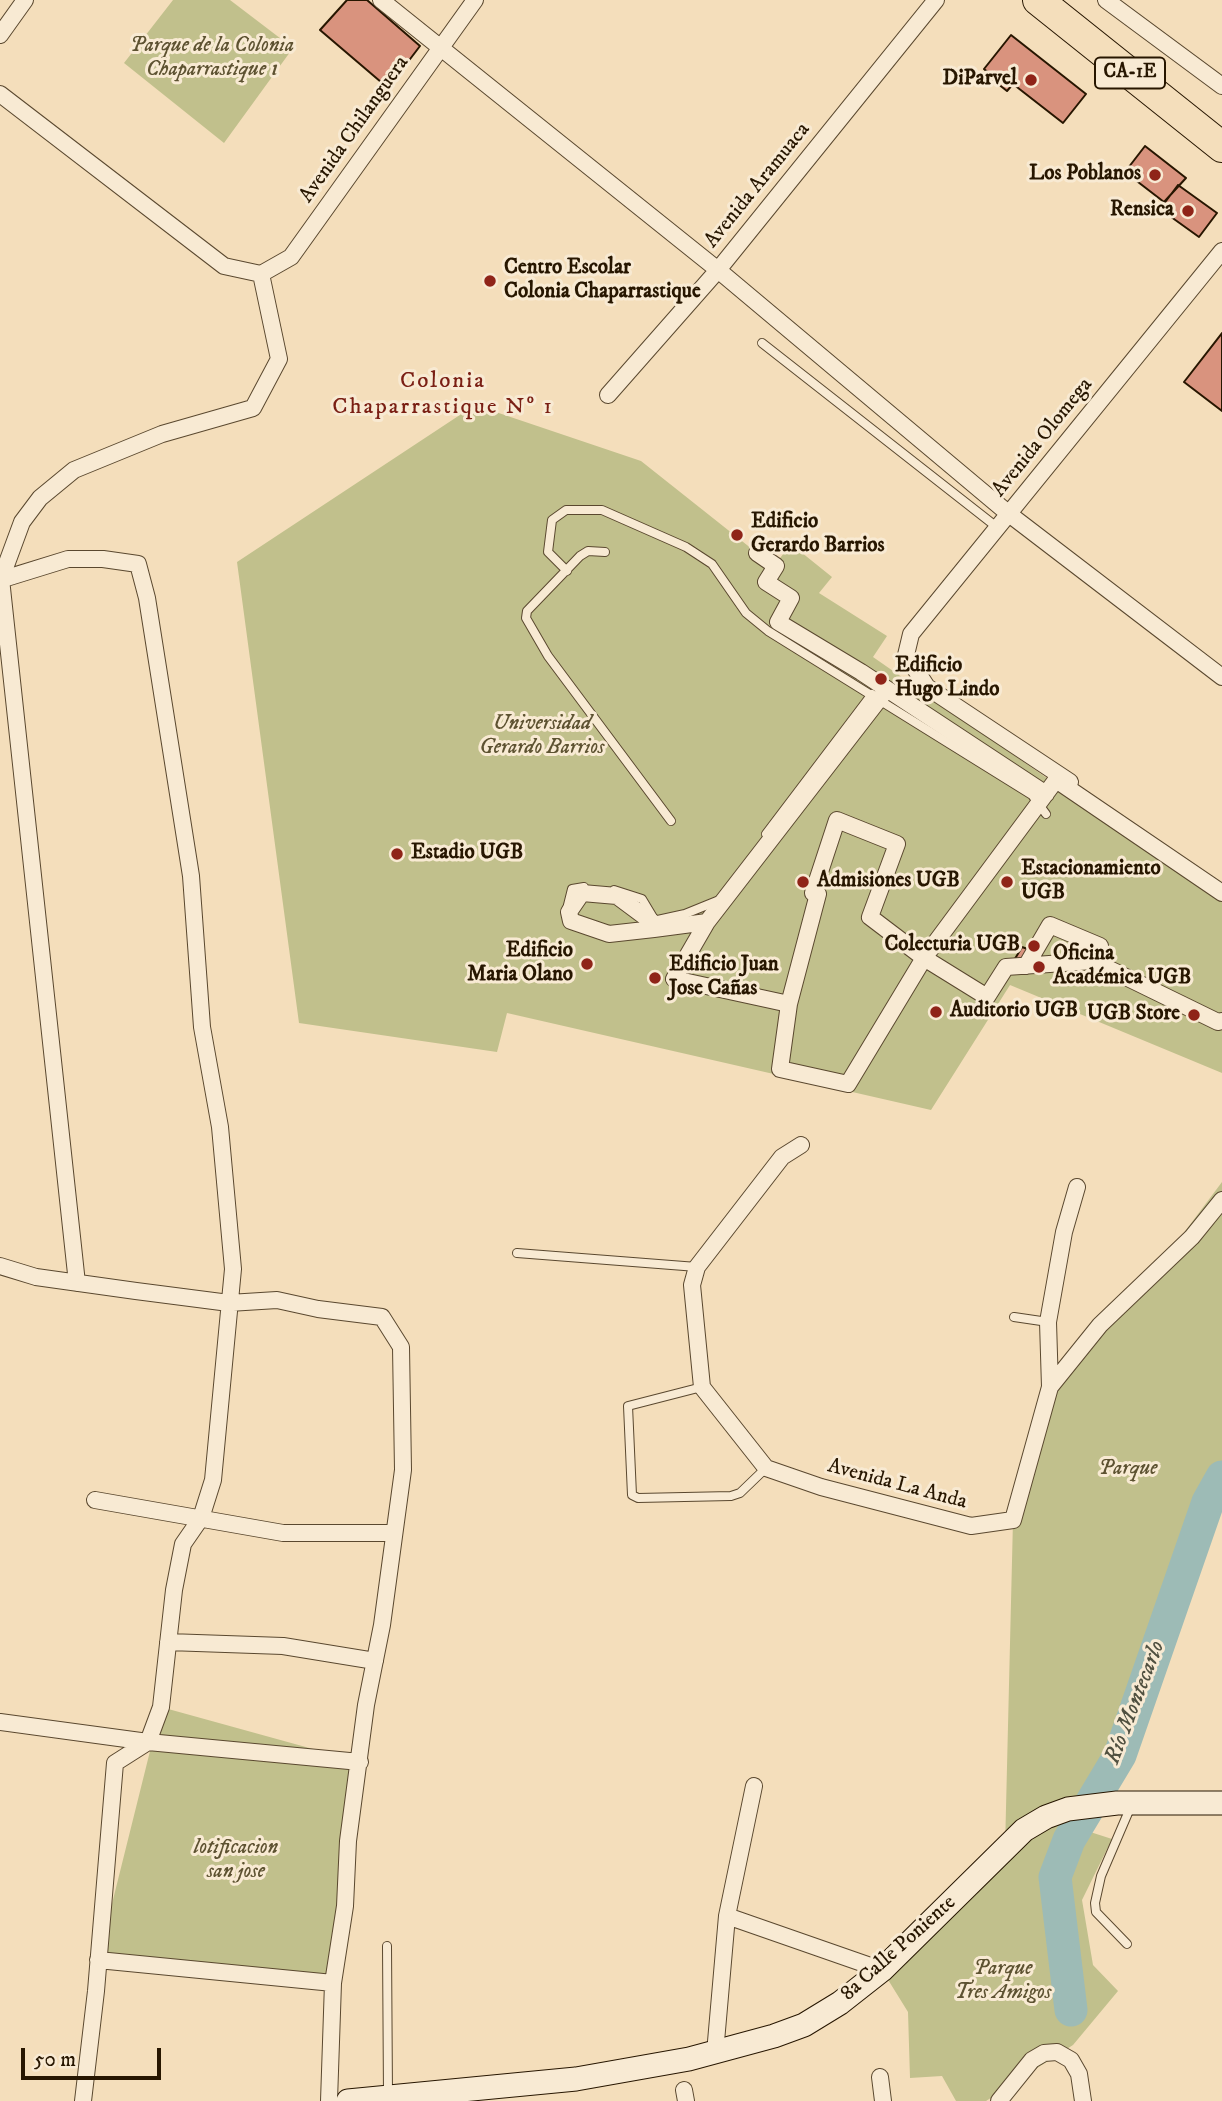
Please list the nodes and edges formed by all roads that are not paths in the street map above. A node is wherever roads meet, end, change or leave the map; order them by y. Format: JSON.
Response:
{"nodes":[{"id":1,"x":25,"y":0,"type":"edge"},
{"id":2,"x":380,"y":0,"type":"edge"},
{"id":3,"x":475,"y":0,"type":"edge"},
{"id":4,"x":936,"y":0,"type":"edge"},
{"id":5,"x":1038,"y":0,"type":"edge"},
{"id":6,"x":1106,"y":0,"type":"edge"},
{"id":7,"x":0,"y":35,"type":"edge"},
{"id":8,"x":439,"y":47,"type":"junction"},
{"id":9,"x":1222,"y":86,"type":"edge"},
{"id":10,"x":0,"y":94,"type":"edge"},
{"id":11,"x":1222,"y":147,"type":"edge"},
{"id":12,"x":1222,"y":251,"type":"edge"},
{"id":13,"x":718,"y":270,"type":"junction"},
{"id":14,"x":261,"y":274,"type":"junction"},
{"id":15,"x":762,"y":343,"type":"dead end"},
{"id":16,"x":608,"y":395,"type":"dead end"},
{"id":17,"x":1009,"y":514,"type":"junction"},
{"id":18,"x":998,"y":528,"type":"junction"},
{"id":19,"x":605,"y":552,"type":"dead end"},
{"id":20,"x":757,"y":553,"type":"dead end"},
{"id":21,"x":567,"y":571,"type":"junction"},
{"id":22,"x":0,"y":579,"type":"edge"},
{"id":23,"x":1222,"y":677,"type":"edge"},
{"id":24,"x":879,"y":694,"type":"junction"},
{"id":25,"x":1045,"y":766,"type":"junction"},
{"id":26,"x":1040,"y":799,"type":"junction"},
{"id":27,"x":671,"y":821,"type":"dead end"},
{"id":28,"x":1222,"y":883,"type":"edge"},
{"id":29,"x":1222,"y":893,"type":"edge"},
{"id":30,"x":707,"y":922,"type":"junction"},
{"id":31,"x":656,"y":924,"type":"junction"},
{"id":32,"x":924,"y":958,"type":"junction"},
{"id":33,"x":1093,"y":961,"type":"junction"},
{"id":34,"x":1026,"y":966,"type":"junction"},
{"id":35,"x":789,"y":1004,"type":"junction"},
{"id":36,"x":1222,"y":1022,"type":"edge"},
{"id":37,"x":801,"y":1146,"type":"dead end"},
{"id":38,"x":1077,"y":1186,"type":"dead end"},
{"id":39,"x":1222,"y":1200,"type":"edge"},
{"id":40,"x":517,"y":1254,"type":"dead end"},
{"id":41,"x":0,"y":1266,"type":"edge"},
{"id":42,"x":697,"y":1267,"type":"junction"},
{"id":43,"x":77,"y":1283,"type":"junction"},
{"id":44,"x":229,"y":1303,"type":"junction"},
{"id":45,"x":1014,"y":1317,"type":"dead end"},
{"id":46,"x":1048,"y":1322,"type":"junction"},
{"id":47,"x":702,"y":1387,"type":"junction"},
{"id":48,"x":1050,"y":1387,"type":"junction"},
{"id":49,"x":766,"y":1468,"type":"junction"},
{"id":50,"x":95,"y":1500,"type":"dead end"},
{"id":51,"x":201,"y":1518,"type":"junction"},
{"id":52,"x":394,"y":1533,"type":"junction"},
{"id":53,"x":168,"y":1642,"type":"junction"},
{"id":54,"x":374,"y":1661,"type":"junction"},
{"id":55,"x":0,"y":1722,"type":"edge"},
{"id":56,"x":148,"y":1742,"type":"junction"},
{"id":57,"x":360,"y":1762,"type":"junction"},
{"id":58,"x":754,"y":1786,"type":"dead end"},
{"id":59,"x":1125,"y":1803,"type":"junction"},
{"id":60,"x":1222,"y":1803,"type":"edge"},
{"id":61,"x":727,"y":1916,"type":"junction"},
{"id":62,"x":1127,"y":1944,"type":"dead end"},
{"id":63,"x":387,"y":1946,"type":"dead end"},
{"id":64,"x":98,"y":1960,"type":"junction"},
{"id":65,"x":882,"y":1970,"type":"junction"},
{"id":66,"x":333,"y":1983,"type":"junction"},
{"id":67,"x":715,"y":2053,"type":"junction"},
{"id":68,"x":880,"y":2077,"type":"dead end"},
{"id":69,"x":502,"y":2095,"type":"edge"},
{"id":70,"x":475,"y":2096,"type":"edge"},
{"id":71,"x":388,"y":2098,"type":"junction"},
{"id":72,"x":83,"y":2101,"type":"edge"},
{"id":73,"x":329,"y":2101,"type":"edge"},
{"id":74,"x":348,"y":2101,"type":"edge"},
{"id":75,"x":883,"y":2101,"type":"edge"},
{"id":76,"x":999,"y":2101,"type":"edge"},
{"id":77,"x":1083,"y":2101,"type":"edge"}],
"edges":[{"from":1,"to":7,"type":"street"},
{"from":2,"to":8,"type":"street"},
{"from":3,"to":8,"type":"street","name":"Avenida Chilanguera"},
{"from":4,"to":13,"type":"street","name":"Avenida Aramuaca"},
{"from":5,"to":11,"type":"highway","number":"CA-1E"},
{"from":6,"to":9,"type":"street"},
{"from":8,"to":13,"type":"street"},
{"from":8,"to":14,"type":"street","name":"Avenida Chilanguera"},
{"from":10,"to":14,"type":"street"},
{"from":12,"to":17,"type":"street","name":"Avenida Olomega"},
{"from":13,"to":16,"type":"street","name":"Avenida Aramuaca"},
{"from":13,"to":17,"type":"street"},
{"from":14,"to":22,"type":"street"},
{"from":15,"to":18,"type":"lane"},
{"from":17,"to":18,"type":"street","name":"Avenida Olomega"},
{"from":17,"to":23,"type":"street"},
{"from":18,"to":25,"type":"street","name":"Avenida Olomega"},
{"from":19,"to":21,"type":"lane"},
{"from":20,"to":24,"type":"street"},
{"from":21,"to":24,"type":"lane"},
{"from":21,"to":27,"type":"lane"},
{"from":22,"to":43,"type":"street"},
{"from":22,"to":44,"type":"street"},
{"from":24,"to":26,"type":"street"},
{"from":24,"to":30,"type":"street"},
{"from":24,"to":31,"type":"lane"},
{"from":25,"to":26,"type":"lane"},
{"from":25,"to":28,"type":"street"},
{"from":26,"to":29,"type":"street"},
{"from":26,"to":32,"type":"street"},
{"from":30,"to":31,"type":"street"},
{"from":30,"to":35,"type":"street"},
{"from":31,"to":31,"type":"street"},
{"from":32,"to":34,"type":"street"},
{"from":32,"to":35,"type":"street"},
{"from":32,"to":35,"type":"street"},
{"from":33,"to":34,"type":"street"},
{"from":33,"to":34,"type":"street"},
{"from":33,"to":36,"type":"street"},
{"from":37,"to":42,"type":"street"},
{"from":38,"to":46,"type":"street"},
{"from":39,"to":48,"type":"street","name":"Avenida La Anda"},
{"from":40,"to":42,"type":"lane"},
{"from":41,"to":43,"type":"street"},
{"from":42,"to":47,"type":"street"},
{"from":43,"to":44,"type":"street"},
{"from":44,"to":51,"type":"street"},
{"from":44,"to":52,"type":"street"},
{"from":45,"to":46,"type":"lane"},
{"from":46,"to":48,"type":"street"},
{"from":47,"to":49,"type":"street"},
{"from":47,"to":49,"type":"lane"},
{"from":48,"to":49,"type":"street","name":"Avenida La Anda"},
{"from":50,"to":51,"type":"street"},
{"from":51,"to":52,"type":"street"},
{"from":51,"to":53,"type":"street"},
{"from":52,"to":54,"type":"street"},
{"from":53,"to":54,"type":"street"},
{"from":53,"to":56,"type":"street"},
{"from":54,"to":57,"type":"street"},
{"from":55,"to":56,"type":"street"},
{"from":56,"to":57,"type":"street"},
{"from":56,"to":64,"type":"street"},
{"from":57,"to":66,"type":"street"},
{"from":58,"to":61,"type":"street"},
{"from":59,"to":60,"type":"street","name":"8a Calle Poniente"},
{"from":59,"to":62,"type":"lane"},
{"from":59,"to":65,"type":"street","name":"8a Calle Poniente"},
{"from":61,"to":65,"type":"street"},
{"from":61,"to":67,"type":"street"},
{"from":63,"to":71,"type":"lane"},
{"from":64,"to":66,"type":"street"},
{"from":64,"to":72,"type":"street"},
{"from":65,"to":67,"type":"street","name":"8a Calle Poniente"},
{"from":66,"to":73,"type":"street"},
{"from":67,"to":69,"type":"street","name":"8a Calle Poniente"},
{"from":68,"to":75,"type":"street"},
{"from":69,"to":70,"type":"street","name":"8a Calle Poniente"},
{"from":70,"to":71,"type":"street","name":"8a Calle Poniente"},
{"from":71,"to":74,"type":"street","name":"8a Calle Poniente"},
{"from":76,"to":77,"type":"street"}]}
